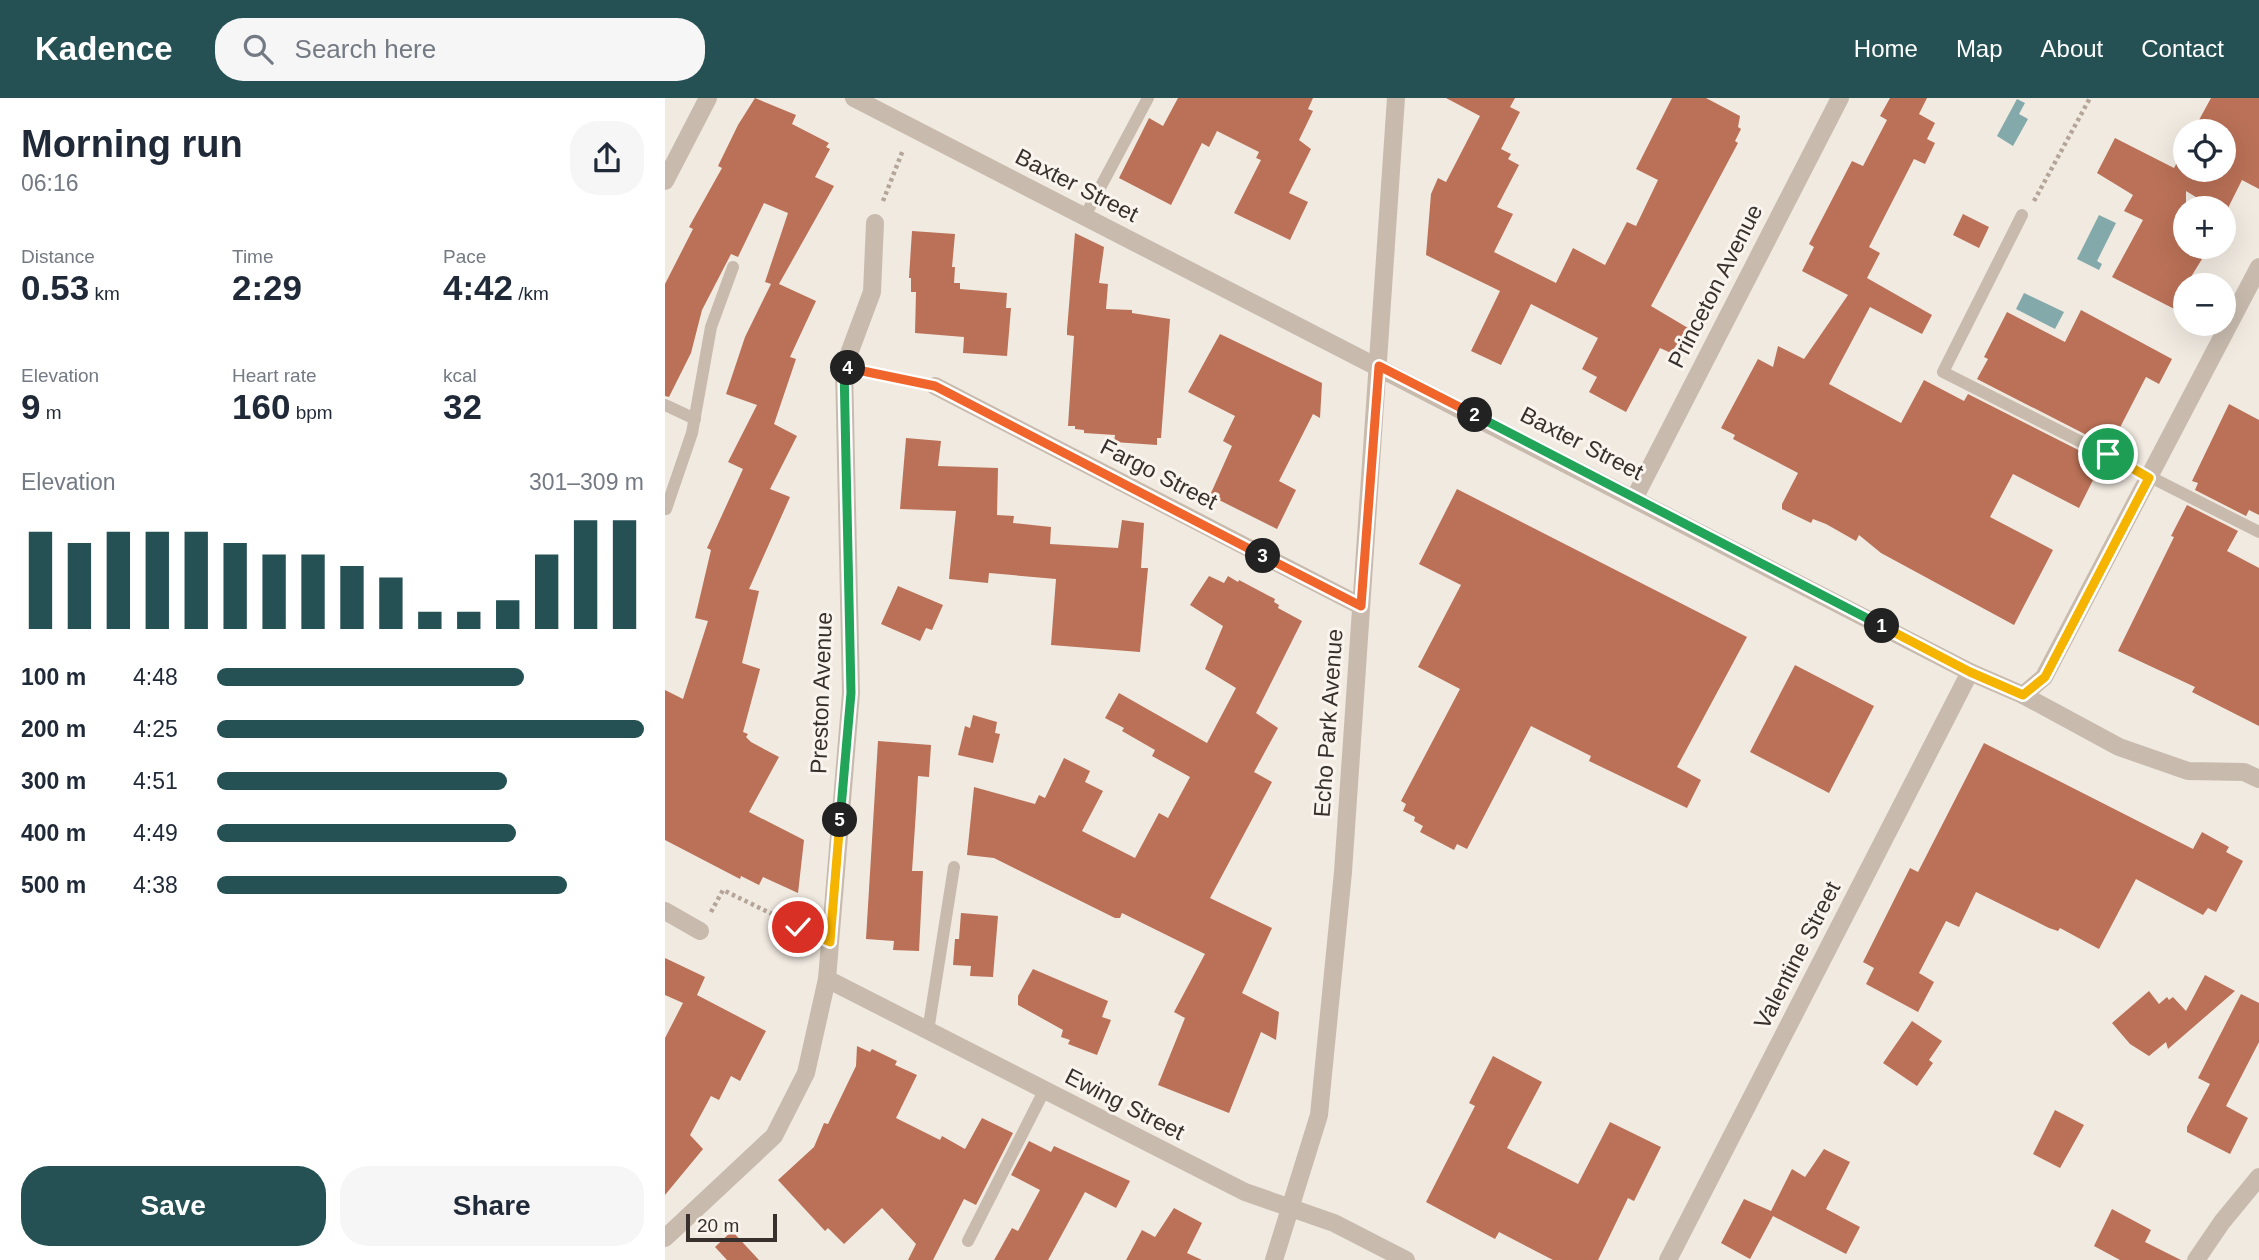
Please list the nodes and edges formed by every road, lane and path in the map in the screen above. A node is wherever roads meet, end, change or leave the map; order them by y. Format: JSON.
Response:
{"nodes":[{"id":1,"x":708,"y":98,"type":"edge"},
{"id":2,"x":854,"y":98,"type":"edge"},
{"id":3,"x":1148,"y":98,"type":"edge"},
{"id":4,"x":1396,"y":98,"type":"edge"},
{"id":5,"x":1840,"y":98,"type":"edge"},
{"id":6,"x":2090,"y":98,"type":"edge"},
{"id":7,"x":905,"y":144,"type":"dead end"},
{"id":8,"x":665,"y":181,"type":"edge"},
{"id":9,"x":884,"y":201,"type":"dead end"},
{"id":10,"x":2022,"y":215,"type":"joint"},
{"id":11,"x":1085,"y":216,"type":"junction"},
{"id":12,"x":875,"y":223,"type":"dead end"},
{"id":13,"x":733,"y":267,"type":"dead end"},
{"id":14,"x":2259,"y":267,"type":"edge"},
{"id":15,"x":1379,"y":366,"type":"junction"},
{"id":16,"x":844,"y":367,"type":"junction"},
{"id":17,"x":935,"y":386,"type":"joint"},
{"id":18,"x":665,"y":405,"type":"edge"},
{"id":19,"x":695,"y":419,"type":"junction"},
{"id":20,"x":2149,"y":478,"type":"junction"},
{"id":21,"x":1635,"y":498,"type":"junction"},
{"id":22,"x":666,"y":509,"type":"edge"},
{"id":23,"x":2259,"y":532,"type":"edge"},
{"id":24,"x":1361,"y":606,"type":"junction"},
{"id":25,"x":1970,"y":672,"type":"junction"},
{"id":26,"x":2023,"y":695,"type":"junction"},
{"id":27,"x":2259,"y":779,"type":"edge"},
{"id":28,"x":954,"y":867,"type":"dead end"},
{"id":29,"x":665,"y":911,"type":"edge"},
{"id":30,"x":700,"y":931,"type":"joint"},
{"id":31,"x":830,"y":942,"type":"junction"},
{"id":32,"x":827,"y":979,"type":"junction"},
{"id":33,"x":928,"y":1031,"type":"junction"},
{"id":34,"x":1044,"y":1090,"type":"junction"},
{"id":35,"x":2259,"y":1177,"type":"edge"},
{"id":36,"x":1289,"y":1209,"type":"junction"},
{"id":37,"x":665,"y":1238,"type":"edge"},
{"id":38,"x":968,"y":1241,"type":"dead end"},
{"id":39,"x":1274,"y":1260,"type":"edge"},
{"id":40,"x":1406,"y":1260,"type":"edge"},
{"id":41,"x":1668,"y":1260,"type":"edge"},
{"id":42,"x":2196,"y":1260,"type":"edge"}],
"edges":[{"from":1,"to":8,"type":"street"},
{"from":2,"to":11,"type":"street","name":"Baxter Street"},
{"from":3,"to":11,"type":"lane"},
{"from":4,"to":15,"type":"street","name":"Echo Park Avenue"},
{"from":5,"to":21,"type":"street","name":"Princeton Avenue"},
{"from":6,"to":10,"type":"path"},
{"from":7,"to":9,"type":"path"},
{"from":10,"to":20,"type":"lane"},
{"from":11,"to":15,"type":"street","name":"Baxter Street"},
{"from":12,"to":16,"type":"street","name":"Preston Avenue"},
{"from":13,"to":19,"type":"lane"},
{"from":14,"to":20,"type":"street"},
{"from":15,"to":21,"type":"street","name":"Baxter Street"},
{"from":15,"to":24,"type":"street","name":"Echo Park Avenue"},
{"from":16,"to":17,"type":"path"},
{"from":16,"to":31,"type":"street","name":"Preston Avenue"},
{"from":17,"to":24,"type":"street","name":"Fargo Street"},
{"from":18,"to":19,"type":"lane"},
{"from":19,"to":22,"type":"lane"},
{"from":20,"to":23,"type":"lane"},
{"from":20,"to":26,"type":"street"},
{"from":21,"to":25,"type":"street","name":"Baxter Street"},
{"from":24,"to":36,"type":"street","name":"Echo Park Avenue"},
{"from":25,"to":26,"type":"street","name":"Baxter Street"},
{"from":25,"to":41,"type":"street","name":"Valentine Street"},
{"from":26,"to":27,"type":"street","name":"Baxter Street"},
{"from":28,"to":33,"type":"lane"},
{"from":29,"to":30,"type":"street"},
{"from":30,"to":31,"type":"path"},
{"from":31,"to":32,"type":"street","name":"Preston Avenue"},
{"from":32,"to":33,"type":"street","name":"Ewing Street"},
{"from":32,"to":37,"type":"street","name":"Preston Avenue"},
{"from":33,"to":34,"type":"street","name":"Ewing Street"},
{"from":34,"to":36,"type":"street","name":"Ewing Street"},
{"from":34,"to":38,"type":"lane"},
{"from":35,"to":42,"type":"street"},
{"from":36,"to":39,"type":"street","name":"Echo Park Avenue"},
{"from":36,"to":40,"type":"street","name":"Ewing Street"}]}
